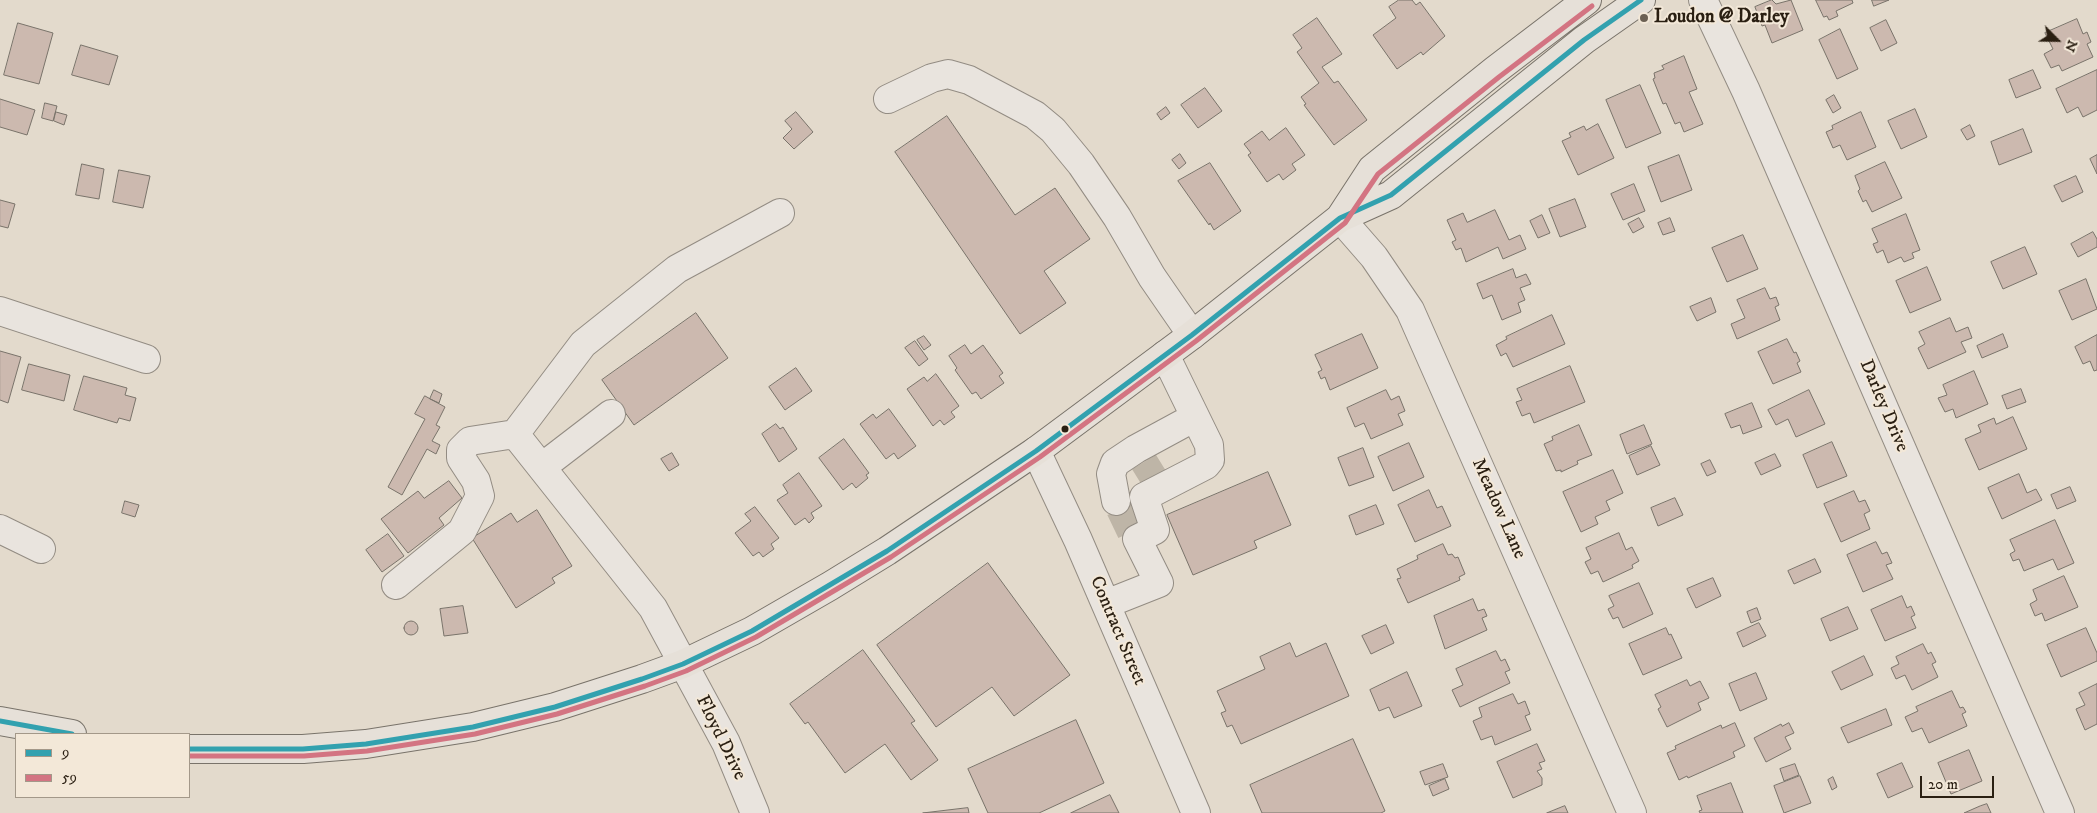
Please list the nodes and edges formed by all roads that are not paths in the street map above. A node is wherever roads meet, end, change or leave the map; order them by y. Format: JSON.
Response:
{"nodes":[{"id":1,"x":1587,"y":0,"type":"edge"},
{"id":2,"x":1641,"y":0,"type":"edge"},
{"id":3,"x":1703,"y":0,"type":"edge"},
{"id":4,"x":888,"y":99,"type":"dead end"},
{"id":5,"x":780,"y":213,"type":"dead end"},
{"id":6,"x":1340,"y":218,"type":"junction"},
{"id":7,"x":0,"y":311,"type":"edge"},
{"id":8,"x":1192,"y":335,"type":"junction"},
{"id":9,"x":1165,"y":356,"type":"junction"},
{"id":10,"x":146,"y":359,"type":"dead end"},
{"id":11,"x":611,"y":414,"type":"dead end"},
{"id":12,"x":1195,"y":417,"type":"junction"},
{"id":13,"x":515,"y":434,"type":"junction"},
{"id":14,"x":1036,"y":452,"type":"junction"},
{"id":15,"x":542,"y":467,"type":"junction"},
{"id":16,"x":1138,"y":496,"type":"junction"},
{"id":17,"x":0,"y":529,"type":"edge"},
{"id":18,"x":41,"y":549,"type":"dead end"},
{"id":19,"x":396,"y":585,"type":"dead end"},
{"id":20,"x":1106,"y":604,"type":"junction"},
{"id":21,"x":683,"y":664,"type":"junction"},
{"id":22,"x":0,"y":721,"type":"edge"},
{"id":23,"x":66,"y":733,"type":"edge"},
{"id":24,"x":190,"y":750,"type":"edge"},
{"id":25,"x":755,"y":813,"type":"edge"},
{"id":26,"x":1196,"y":813,"type":"edge"},
{"id":27,"x":1632,"y":813,"type":"edge"},
{"id":28,"x":2060,"y":813,"type":"edge"}],
"edges":[{"from":1,"to":6,"type":"main road"},
{"from":2,"to":6,"type":"main road"},
{"from":3,"to":28,"type":"street","name":"Darley Drive"},
{"from":4,"to":8,"type":"street"},
{"from":5,"to":13,"type":"street"},
{"from":6,"to":8,"type":"main road"},
{"from":6,"to":27,"type":"street","name":"Meadow Lane"},
{"from":7,"to":10,"type":"street"},
{"from":8,"to":9,"type":"main road"},
{"from":9,"to":12,"type":"street"},
{"from":9,"to":14,"type":"main road"},
{"from":11,"to":15,"type":"street"},
{"from":12,"to":16,"type":"street"},
{"from":12,"to":16,"type":"street"},
{"from":13,"to":15,"type":"street","name":"Floyd Drive"},
{"from":13,"to":19,"type":"street"},
{"from":14,"to":20,"type":"street","name":"Contract Street"},
{"from":14,"to":21,"type":"main road"},
{"from":15,"to":21,"type":"street","name":"Floyd Drive"},
{"from":16,"to":20,"type":"street"},
{"from":17,"to":18,"type":"street"},
{"from":20,"to":26,"type":"street","name":"Contract Street"},
{"from":21,"to":24,"type":"main road"},
{"from":21,"to":25,"type":"street","name":"Floyd Drive"},
{"from":22,"to":23,"type":"main road"}]}
